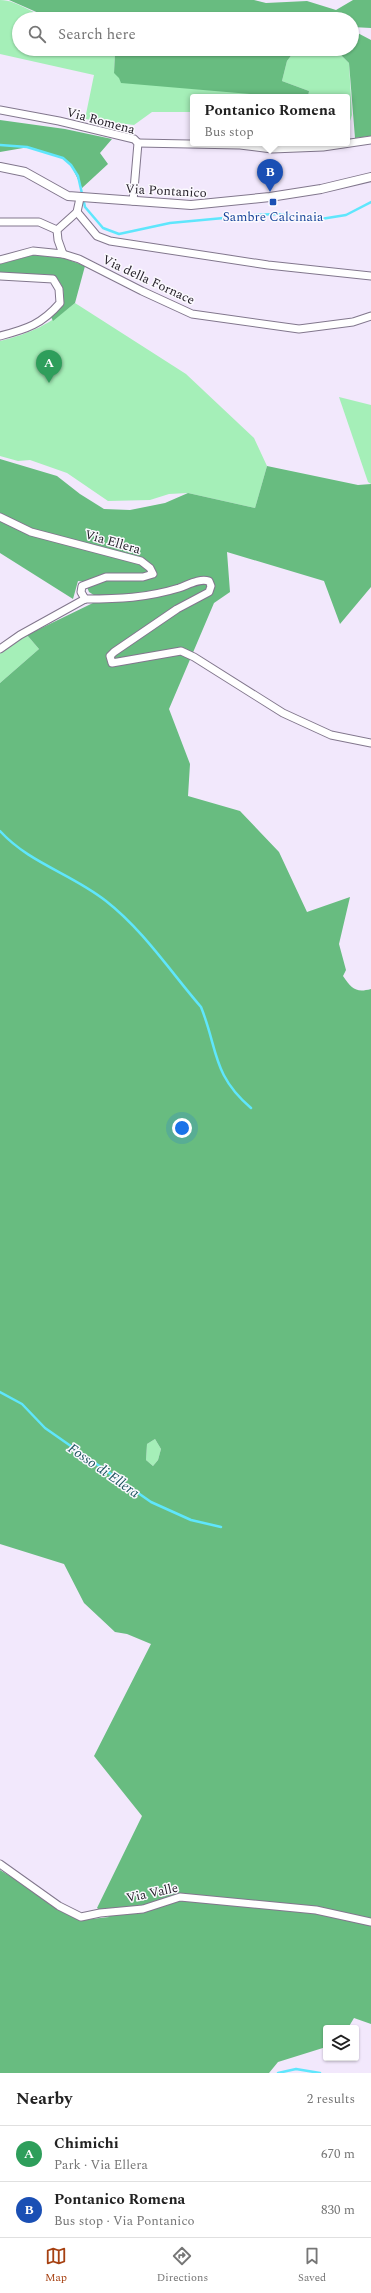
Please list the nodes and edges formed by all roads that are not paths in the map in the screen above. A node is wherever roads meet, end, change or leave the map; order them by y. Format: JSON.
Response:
{"nodes":[{"id":1,"x":0,"y":110,"type":"edge"},
{"id":2,"x":371,"y":140,"type":"edge"},
{"id":3,"x":138,"y":143,"type":"junction"},
{"id":4,"x":350,"y":143,"type":"edge"},
{"id":5,"x":190,"y":144,"type":"edge"},
{"id":6,"x":248,"y":146,"type":"edge"},
{"id":7,"x":325,"y":146,"type":"edge"},
{"id":8,"x":0,"y":167,"type":"edge"},
{"id":9,"x":371,"y":177,"type":"edge"},
{"id":10,"x":81,"y":198,"type":"junction"},
{"id":11,"x":133,"y":201,"type":"junction"},
{"id":12,"x":77,"y":212,"type":"junction"},
{"id":13,"x":0,"y":222,"type":"edge"},
{"id":14,"x":57,"y":230,"type":"junction"},
{"id":15,"x":63,"y":254,"type":"junction"},
{"id":16,"x":0,"y":260,"type":"edge"},
{"id":17,"x":0,"y":276,"type":"edge"},
{"id":18,"x":371,"y":276,"type":"edge"},
{"id":19,"x":371,"y":316,"type":"edge"},
{"id":20,"x":0,"y":336,"type":"edge"},
{"id":21,"x":0,"y":517,"type":"edge"},
{"id":22,"x":85,"y":598,"type":"junction"},
{"id":23,"x":0,"y":649,"type":"edge"},
{"id":24,"x":371,"y":743,"type":"edge"},
{"id":25,"x":0,"y":1864,"type":"edge"},
{"id":26,"x":371,"y":1922,"type":"edge"}],
"edges":[{"from":1,"to":3,"type":"street","name":"Via Romena"},
{"from":2,"to":4,"type":"street"},
{"from":3,"to":5,"type":"street"},
{"from":3,"to":11,"type":"street","name":"Via Romena"},
{"from":6,"to":7,"type":"street"},
{"from":8,"to":10,"type":"street","name":"Via Pontanico"},
{"from":9,"to":11,"type":"street","name":"Via Pontanico"},
{"from":10,"to":11,"type":"street","name":"Via Pontanico"},
{"from":10,"to":12,"type":"street"},
{"from":12,"to":14,"type":"street"},
{"from":12,"to":18,"type":"street","name":"Via della Fornace"},
{"from":13,"to":14,"type":"street"},
{"from":14,"to":15,"type":"street"},
{"from":15,"to":16,"type":"street"},
{"from":15,"to":19,"type":"street","name":"Via della Fornace"},
{"from":17,"to":20,"type":"street"},
{"from":21,"to":22,"type":"street","name":"Via Ellera"},
{"from":22,"to":23,"type":"street"},
{"from":22,"to":24,"type":"street"},
{"from":25,"to":26,"type":"street","name":"Via Valle"}]}
